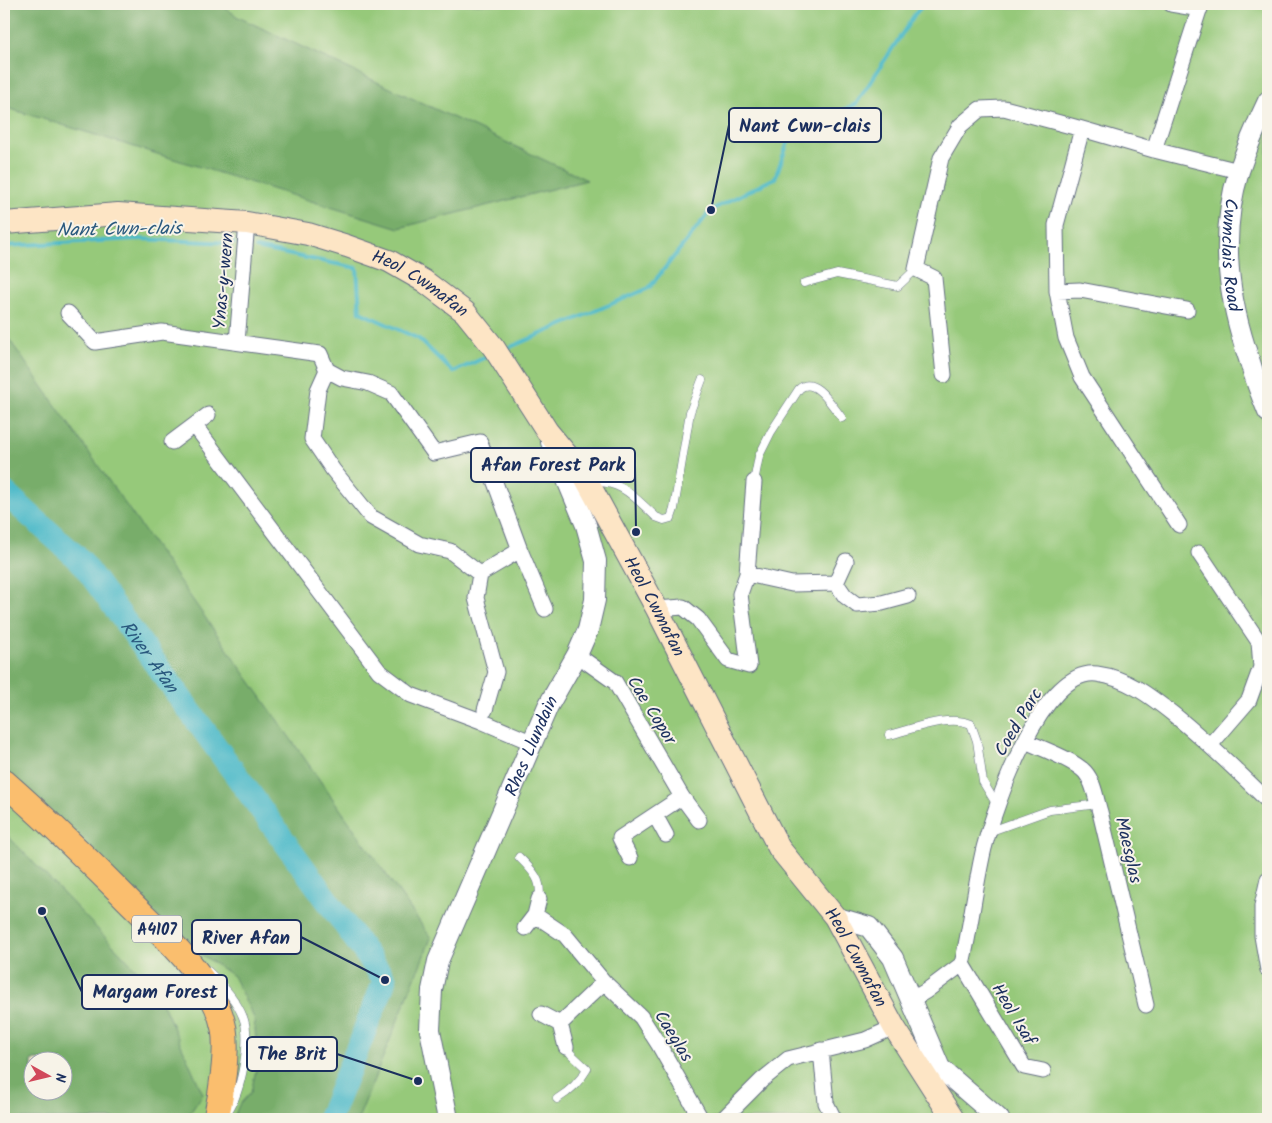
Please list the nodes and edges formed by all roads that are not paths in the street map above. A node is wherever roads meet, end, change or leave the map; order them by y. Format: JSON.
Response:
{"nodes":[{"id":1,"x":1171,"y":4,"type":"edge"},
{"id":2,"x":1200,"y":6,"type":"edge"},
{"id":3,"x":1268,"y":101,"type":"edge"},
{"id":4,"x":1082,"y":129,"type":"junction"},
{"id":5,"x":1154,"y":150,"type":"junction"},
{"id":6,"x":1239,"y":171,"type":"junction"},
{"id":7,"x":4,"y":223,"type":"edge"},
{"id":8,"x":247,"y":223,"type":"junction"},
{"id":9,"x":916,"y":269,"type":"junction"},
{"id":10,"x":804,"y":283,"type":"dead end"},
{"id":11,"x":1057,"y":291,"type":"junction"},
{"id":12,"x":1187,"y":310,"type":"dead end"},
{"id":13,"x":68,"y":313,"type":"dead end"},
{"id":14,"x":237,"y":342,"type":"junction"},
{"id":15,"x":328,"y":370,"type":"junction"},
{"id":16,"x":944,"y":375,"type":"dead end"},
{"id":17,"x":702,"y":380,"type":"dead end"},
{"id":18,"x":1268,"y":412,"type":"edge"},
{"id":19,"x":208,"y":415,"type":"dead end"},
{"id":20,"x":842,"y":418,"type":"dead end"},
{"id":21,"x":195,"y":426,"type":"junction"},
{"id":22,"x":547,"y":431,"type":"junction"},
{"id":23,"x":172,"y":442,"type":"dead end"},
{"id":24,"x":588,"y":482,"type":"junction"},
{"id":25,"x":754,"y":482,"type":"joint"},
{"id":26,"x":1179,"y":525,"type":"dead end"},
{"id":27,"x":520,"y":550,"type":"junction"},
{"id":28,"x":1199,"y":553,"type":"dead end"},
{"id":29,"x":846,"y":561,"type":"dead end"},
{"id":30,"x":480,"y":574,"type":"junction"},
{"id":31,"x":747,"y":574,"type":"junction"},
{"id":32,"x":836,"y":583,"type":"junction"},
{"id":33,"x":908,"y":596,"type":"dead end"},
{"id":34,"x":545,"y":609,"type":"dead end"},
{"id":35,"x":657,"y":609,"type":"junction"},
{"id":36,"x":576,"y":654,"type":"junction"},
{"id":37,"x":485,"y":710,"type":"dead end"},
{"id":38,"x":889,"y":735,"type":"dead end"},
{"id":39,"x":1026,"y":741,"type":"junction"},
{"id":40,"x":533,"y":743,"type":"junction"},
{"id":41,"x":1211,"y":744,"type":"junction"},
{"id":42,"x":4,"y":782,"type":"edge"},
{"id":43,"x":682,"y":797,"type":"junction"},
{"id":44,"x":1268,"y":801,"type":"edge"},
{"id":45,"x":1098,"y":804,"type":"junction"},
{"id":46,"x":997,"y":805,"type":"junction"},
{"id":47,"x":654,"y":815,"type":"junction"},
{"id":48,"x":699,"y":820,"type":"dead end"},
{"id":49,"x":990,"y":829,"type":"junction"},
{"id":50,"x":666,"y":835,"type":"dead end"},
{"id":51,"x":519,"y":857,"type":"dead end"},
{"id":52,"x":630,"y":858,"type":"dead end"},
{"id":53,"x":1268,"y":878,"type":"edge"},
{"id":54,"x":540,"y":899,"type":"joint"},
{"id":55,"x":535,"y":915,"type":"junction"},
{"id":56,"x":835,"y":917,"type":"junction"},
{"id":57,"x":525,"y":928,"type":"dead end"},
{"id":58,"x":185,"y":958,"type":"junction"},
{"id":59,"x":962,"y":964,"type":"junction"},
{"id":60,"x":1268,"y":970,"type":"edge"},
{"id":61,"x":604,"y":982,"type":"junction"},
{"id":62,"x":911,"y":1000,"type":"junction"},
{"id":63,"x":1146,"y":1005,"type":"dead end"},
{"id":64,"x":541,"y":1014,"type":"dead end"},
{"id":65,"x":560,"y":1024,"type":"junction"},
{"id":66,"x":894,"y":1027,"type":"junction"},
{"id":67,"x":566,"y":1046,"type":"joint"},
{"id":68,"x":821,"y":1050,"type":"junction"},
{"id":69,"x":1042,"y":1071,"type":"dead end"},
{"id":70,"x":556,"y":1099,"type":"dead end"},
{"id":71,"x":216,"y":1119,"type":"edge"},
{"id":72,"x":222,"y":1119,"type":"edge"},
{"id":73,"x":448,"y":1119,"type":"edge"},
{"id":74,"x":702,"y":1119,"type":"edge"},
{"id":75,"x":723,"y":1119,"type":"edge"},
{"id":76,"x":834,"y":1119,"type":"edge"},
{"id":77,"x":953,"y":1119,"type":"edge"},
{"id":78,"x":999,"y":1119,"type":"edge"}],
"edges":[{"from":1,"to":2,"type":"street"},
{"from":2,"to":5,"type":"street"},
{"from":3,"to":6,"type":"street","name":"Cwmclais Road"},
{"from":4,"to":5,"type":"street"},
{"from":4,"to":9,"type":"street"},
{"from":4,"to":11,"type":"street"},
{"from":5,"to":6,"type":"street"},
{"from":6,"to":18,"type":"street","name":"Cwmclais Road"},
{"from":7,"to":8,"type":"main road","name":"Heol Cwmafan"},
{"from":8,"to":14,"type":"street","name":"Ynas-y-wern"},
{"from":8,"to":22,"type":"main road","name":"Heol Cwmafan"},
{"from":9,"to":10,"type":"lane"},
{"from":9,"to":16,"type":"street"},
{"from":11,"to":12,"type":"street"},
{"from":11,"to":26,"type":"street"},
{"from":13,"to":14,"type":"street","name":"Ynas-y-wern"},
{"from":14,"to":15,"type":"street","name":"Ynas-y-wern"},
{"from":15,"to":27,"type":"street","name":"Ynas-y-wern"},
{"from":15,"to":30,"type":"street"},
{"from":17,"to":24,"type":"lane"},
{"from":19,"to":21,"type":"street"},
{"from":20,"to":25,"type":"lane"},
{"from":21,"to":23,"type":"street"},
{"from":21,"to":40,"type":"street"},
{"from":22,"to":24,"type":"main road","name":"Heol Cwmafan"},
{"from":22,"to":36,"type":"street","name":"Rhes Llundain"},
{"from":24,"to":35,"type":"main road","name":"Heol Cwmafan"},
{"from":25,"to":31,"type":"street"},
{"from":27,"to":30,"type":"street"},
{"from":27,"to":34,"type":"street"},
{"from":28,"to":41,"type":"street"},
{"from":29,"to":32,"type":"street"},
{"from":30,"to":37,"type":"street"},
{"from":31,"to":32,"type":"street"},
{"from":31,"to":35,"type":"street"},
{"from":32,"to":33,"type":"street"},
{"from":35,"to":56,"type":"main road","name":"Heol Cwmafan"},
{"from":36,"to":40,"type":"street","name":"Rhes Llundain"},
{"from":36,"to":43,"type":"street","name":"Cae Copor"},
{"from":38,"to":46,"type":"lane"},
{"from":39,"to":41,"type":"street","name":"Coed Parc"},
{"from":39,"to":45,"type":"street","name":"Maesglas"},
{"from":39,"to":46,"type":"street","name":"Coed Parc"},
{"from":40,"to":73,"type":"street","name":"Rhes Llundain"},
{"from":41,"to":44,"type":"street","name":"Coed Parc"},
{"from":42,"to":58,"type":"main road","number":"A4107"},
{"from":43,"to":47,"type":"street"},
{"from":43,"to":48,"type":"street","name":"Cae Copor"},
{"from":45,"to":49,"type":"lane"},
{"from":45,"to":63,"type":"street","name":"Maesglas"},
{"from":46,"to":49,"type":"street","name":"Coed Parc"},
{"from":47,"to":50,"type":"street"},
{"from":47,"to":52,"type":"street"},
{"from":49,"to":59,"type":"street","name":"Coed Parc"},
{"from":51,"to":54,"type":"lane"},
{"from":53,"to":60,"type":"street"},
{"from":54,"to":55,"type":"street"},
{"from":55,"to":57,"type":"street"},
{"from":55,"to":61,"type":"street","name":"Caeglas"},
{"from":56,"to":62,"type":"street"},
{"from":56,"to":66,"type":"main road","name":"Heol Cwmafan"},
{"from":58,"to":71,"type":"main road","number":"A4107"},
{"from":58,"to":72,"type":"lane"},
{"from":59,"to":62,"type":"street"},
{"from":59,"to":69,"type":"street","name":"Heol Isaf"},
{"from":61,"to":65,"type":"street"},
{"from":61,"to":74,"type":"street","name":"Caeglas"},
{"from":62,"to":78,"type":"street"},
{"from":64,"to":65,"type":"street"},
{"from":65,"to":67,"type":"street"},
{"from":66,"to":68,"type":"street"},
{"from":66,"to":77,"type":"main road","name":"Heol Cwmafan"},
{"from":67,"to":70,"type":"lane"},
{"from":68,"to":75,"type":"street"},
{"from":68,"to":76,"type":"street"}]}
